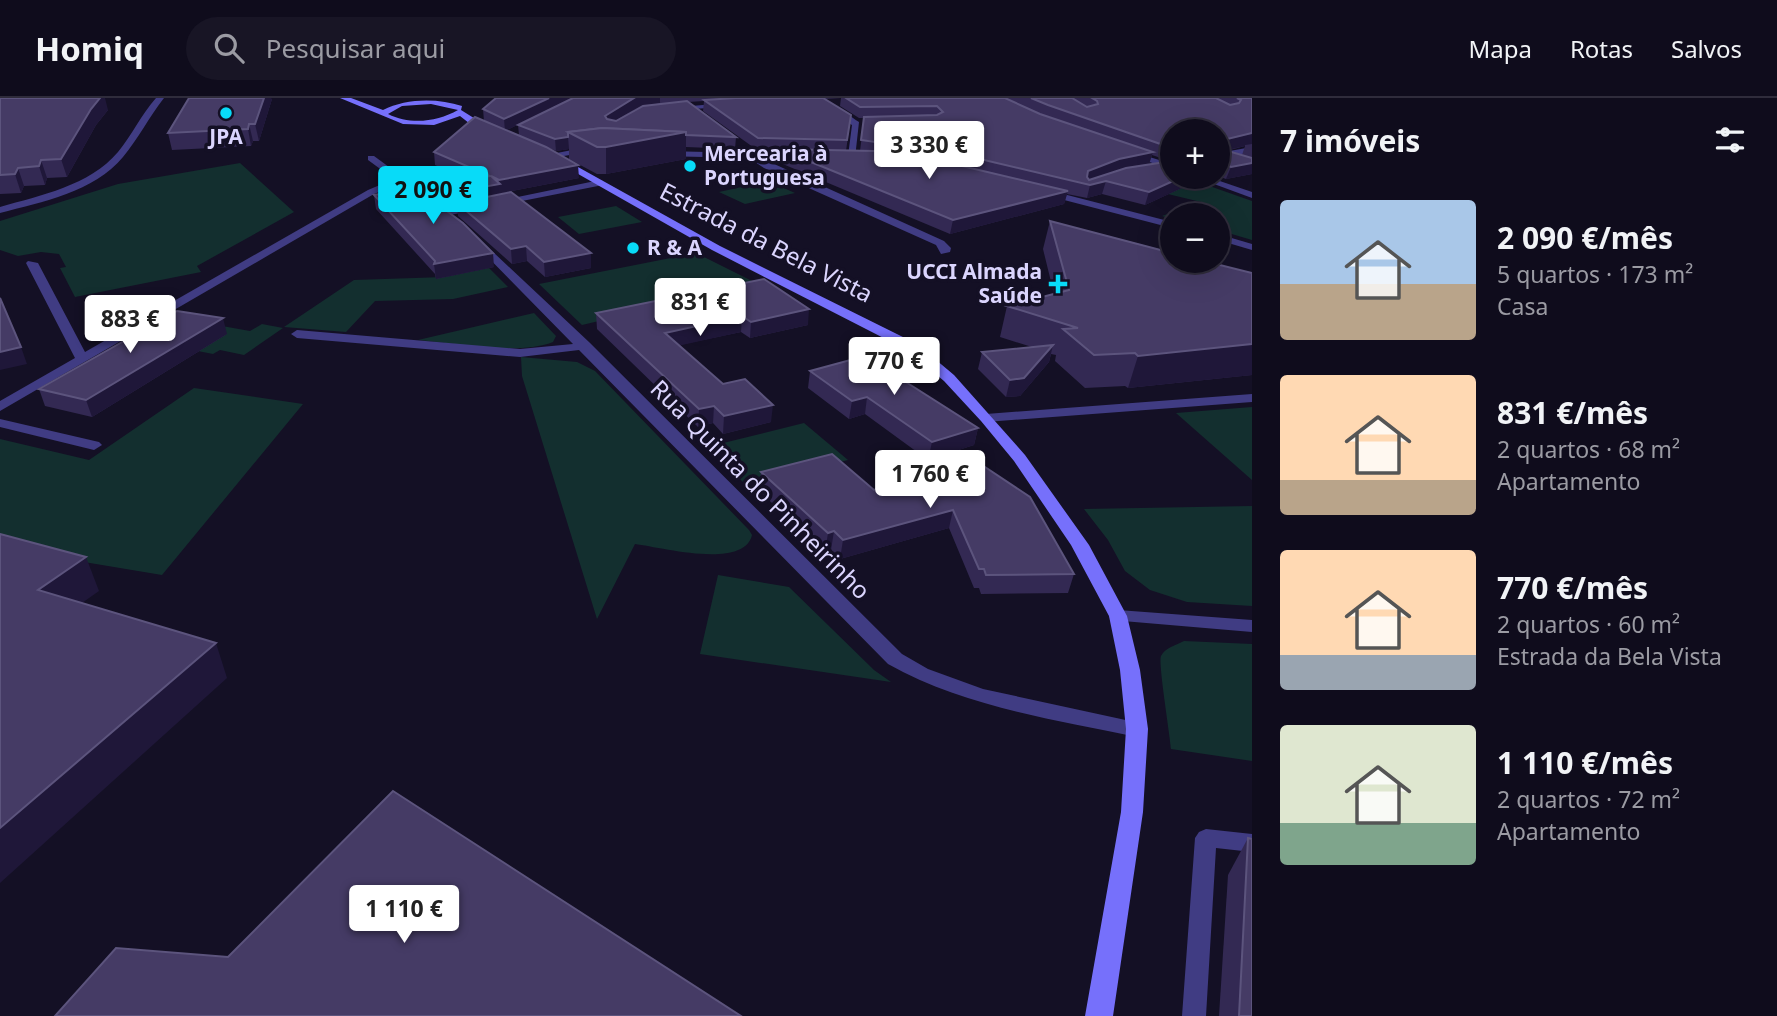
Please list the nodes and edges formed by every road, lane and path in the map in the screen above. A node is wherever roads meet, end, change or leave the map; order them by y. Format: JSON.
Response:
{"nodes":[{"id":1,"x":160,"y":98,"type":"edge"},
{"id":2,"x":344,"y":98,"type":"edge"},
{"id":3,"x":448,"y":98,"type":"edge"},
{"id":4,"x":469,"y":100,"type":"dead end"},
{"id":5,"x":809,"y":100,"type":"edge"},
{"id":6,"x":419,"y":102,"type":"junction"},
{"id":7,"x":837,"y":103,"type":"edge"},
{"id":8,"x":739,"y":104,"type":"edge"},
{"id":9,"x":826,"y":104,"type":"junction"},
{"id":10,"x":689,"y":107,"type":"junction"},
{"id":11,"x":660,"y":108,"type":"edge"},
{"id":12,"x":459,"y":110,"type":"junction"},
{"id":13,"x":384,"y":113,"type":"junction"},
{"id":14,"x":699,"y":115,"type":"edge"},
{"id":15,"x":427,"y":122,"type":"junction"},
{"id":16,"x":856,"y":124,"type":"junction"},
{"id":17,"x":869,"y":124,"type":"edge"},
{"id":18,"x":741,"y":148,"type":"edge"},
{"id":19,"x":1119,"y":148,"type":"edge"},
{"id":20,"x":602,"y":149,"type":"edge"},
{"id":21,"x":1252,"y":150,"type":"edge"},
{"id":22,"x":652,"y":153,"type":"edge"},
{"id":23,"x":1230,"y":154,"type":"edge"},
{"id":24,"x":752,"y":156,"type":"junction"},
{"id":25,"x":816,"y":156,"type":"edge"},
{"id":26,"x":840,"y":156,"type":"edge"},
{"id":27,"x":371,"y":158,"type":"dead end"},
{"id":28,"x":1230,"y":160,"type":"edge"},
{"id":29,"x":1160,"y":162,"type":"edge"},
{"id":30,"x":1241,"y":163,"type":"edge"},
{"id":31,"x":1160,"y":168,"type":"edge"},
{"id":32,"x":1144,"y":171,"type":"edge"},
{"id":33,"x":400,"y":180,"type":"junction"},
{"id":34,"x":600,"y":183,"type":"junction"},
{"id":35,"x":1230,"y":187,"type":"edge"},
{"id":36,"x":1034,"y":190,"type":"edge"},
{"id":37,"x":1252,"y":195,"type":"edge"},
{"id":38,"x":0,"y":211,"type":"edge"},
{"id":39,"x":446,"y":213,"type":"junction"},
{"id":40,"x":1160,"y":222,"type":"edge"},
{"id":41,"x":1230,"y":241,"type":"edge"},
{"id":42,"x":1252,"y":247,"type":"edge"},
{"id":43,"x":944,"y":252,"type":"dead end"},
{"id":44,"x":32,"y":263,"type":"dead end"},
{"id":45,"x":297,"y":334,"type":"dead end"},
{"id":46,"x":584,"y":345,"type":"junction"},
{"id":47,"x":82,"y":359,"type":"junction"},
{"id":48,"x":1252,"y":398,"type":"edge"},
{"id":49,"x":0,"y":407,"type":"edge"},
{"id":50,"x":986,"y":418,"type":"junction"},
{"id":51,"x":0,"y":423,"type":"edge"},
{"id":52,"x":94,"y":444,"type":"dead end"},
{"id":53,"x":1118,"y":616,"type":"junction"},
{"id":54,"x":1252,"y":626,"type":"edge"},
{"id":55,"x":1137,"y":729,"type":"junction"},
{"id":56,"x":1252,"y":843,"type":"edge"},
{"id":57,"x":1100,"y":1016,"type":"edge"},
{"id":58,"x":1194,"y":1016,"type":"edge"}],
"edges":[{"from":1,"to":38,"type":"street"},
{"from":2,"to":6,"type":"street"},
{"from":2,"to":13,"type":"street"},
{"from":3,"to":6,"type":"street"},
{"from":4,"to":12,"type":"street"},
{"from":5,"to":9,"type":"street"},
{"from":6,"to":12,"type":"street"},
{"from":6,"to":13,"type":"street"},
{"from":7,"to":9,"type":"street"},
{"from":8,"to":10,"type":"street"},
{"from":9,"to":16,"type":"street"},
{"from":10,"to":11,"type":"street"},
{"from":10,"to":14,"type":"street"},
{"from":12,"to":15,"type":"street"},
{"from":12,"to":15,"type":"street"},
{"from":13,"to":15,"type":"street"},
{"from":16,"to":17,"type":"street"},
{"from":16,"to":26,"type":"street"},
{"from":18,"to":24,"type":"street"},
{"from":19,"to":29,"type":"street"},
{"from":20,"to":34,"type":"street","name":"Estrada da Bela Vista"},
{"from":21,"to":23,"type":"street"},
{"from":22,"to":24,"type":"street"},
{"from":24,"to":25,"type":"street"},
{"from":24,"to":43,"type":"street"},
{"from":27,"to":33,"type":"street","name":"Rua Quinta do Pinheirinho"},
{"from":28,"to":30,"type":"street"},
{"from":31,"to":32,"type":"street"},
{"from":33,"to":39,"type":"street","name":"Rua Quinta do Pinheirinho"},
{"from":33,"to":47,"type":"street"},
{"from":34,"to":39,"type":"street"},
{"from":34,"to":50,"type":"street","name":"Estrada da Bela Vista"},
{"from":35,"to":37,"type":"street"},
{"from":36,"to":40,"type":"street"},
{"from":39,"to":46,"type":"street","name":"Rua Quinta do Pinheirinho"},
{"from":41,"to":42,"type":"street"},
{"from":44,"to":47,"type":"street"},
{"from":45,"to":46,"type":"street"},
{"from":46,"to":55,"type":"street","name":"Rua Quinta do Pinheirinho"},
{"from":47,"to":49,"type":"street"},
{"from":48,"to":50,"type":"street"},
{"from":50,"to":53,"type":"street","name":"Estrada da Bela Vista"},
{"from":51,"to":52,"type":"street"},
{"from":53,"to":54,"type":"street"},
{"from":53,"to":55,"type":"street","name":"Estrada da Bela Vista"},
{"from":55,"to":57,"type":"street","name":"Estrada da Bela Vista"},
{"from":56,"to":58,"type":"lane"}]}
